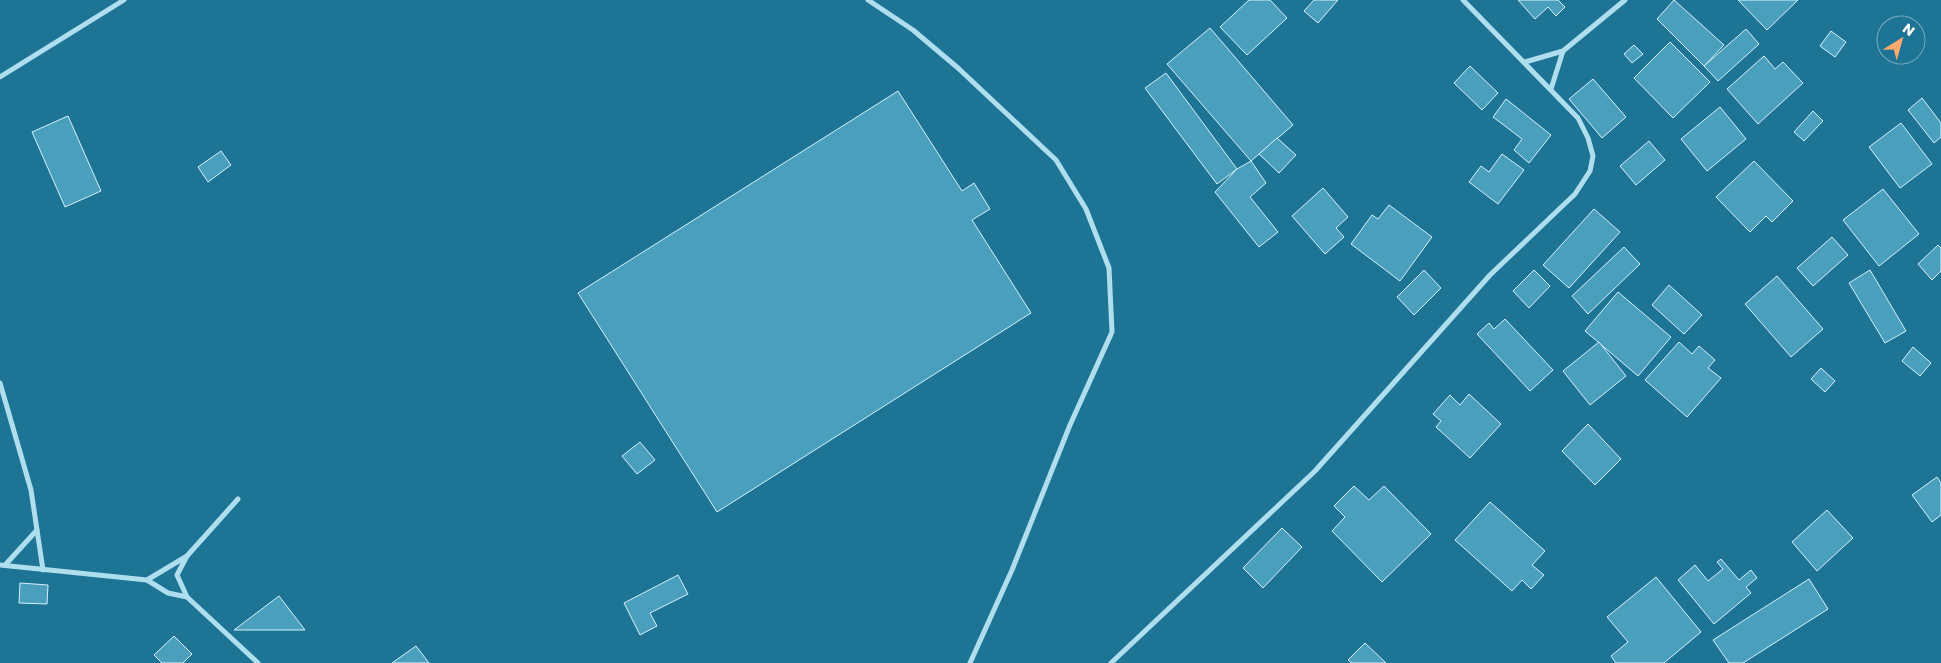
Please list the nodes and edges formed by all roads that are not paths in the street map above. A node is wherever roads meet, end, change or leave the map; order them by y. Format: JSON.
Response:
{"nodes":[{"id":1,"x":124,"y":0,"type":"edge"},
{"id":2,"x":868,"y":0,"type":"edge"},
{"id":3,"x":1463,"y":0,"type":"edge"},
{"id":4,"x":1624,"y":0,"type":"edge"},
{"id":5,"x":1563,"y":51,"type":"junction"},
{"id":6,"x":1525,"y":62,"type":"junction"},
{"id":7,"x":0,"y":77,"type":"edge"},
{"id":8,"x":1551,"y":89,"type":"junction"},
{"id":9,"x":0,"y":383,"type":"edge"},
{"id":10,"x":238,"y":499,"type":"dead end"},
{"id":11,"x":37,"y":530,"type":"junction"},
{"id":12,"x":188,"y":556,"type":"junction"},
{"id":13,"x":6,"y":564,"type":"junction"},
{"id":14,"x":0,"y":565,"type":"edge"},
{"id":15,"x":43,"y":570,"type":"junction"},
{"id":16,"x":146,"y":580,"type":"junction"},
{"id":17,"x":187,"y":597,"type":"junction"},
{"id":18,"x":258,"y":663,"type":"edge"},
{"id":19,"x":970,"y":663,"type":"edge"},
{"id":20,"x":1111,"y":663,"type":"edge"}],
"edges":[{"from":1,"to":7,"type":"street"},
{"from":2,"to":19,"type":"street"},
{"from":3,"to":6,"type":"street"},
{"from":4,"to":5,"type":"street"},
{"from":5,"to":6,"type":"street"},
{"from":5,"to":8,"type":"street"},
{"from":6,"to":8,"type":"street"},
{"from":8,"to":20,"type":"street"},
{"from":9,"to":11,"type":"street"},
{"from":10,"to":12,"type":"street"},
{"from":11,"to":13,"type":"street"},
{"from":11,"to":15,"type":"street"},
{"from":12,"to":16,"type":"street"},
{"from":12,"to":17,"type":"street"},
{"from":13,"to":14,"type":"street"},
{"from":13,"to":15,"type":"street"},
{"from":15,"to":16,"type":"street"},
{"from":16,"to":17,"type":"street"},
{"from":17,"to":18,"type":"street"}]}
